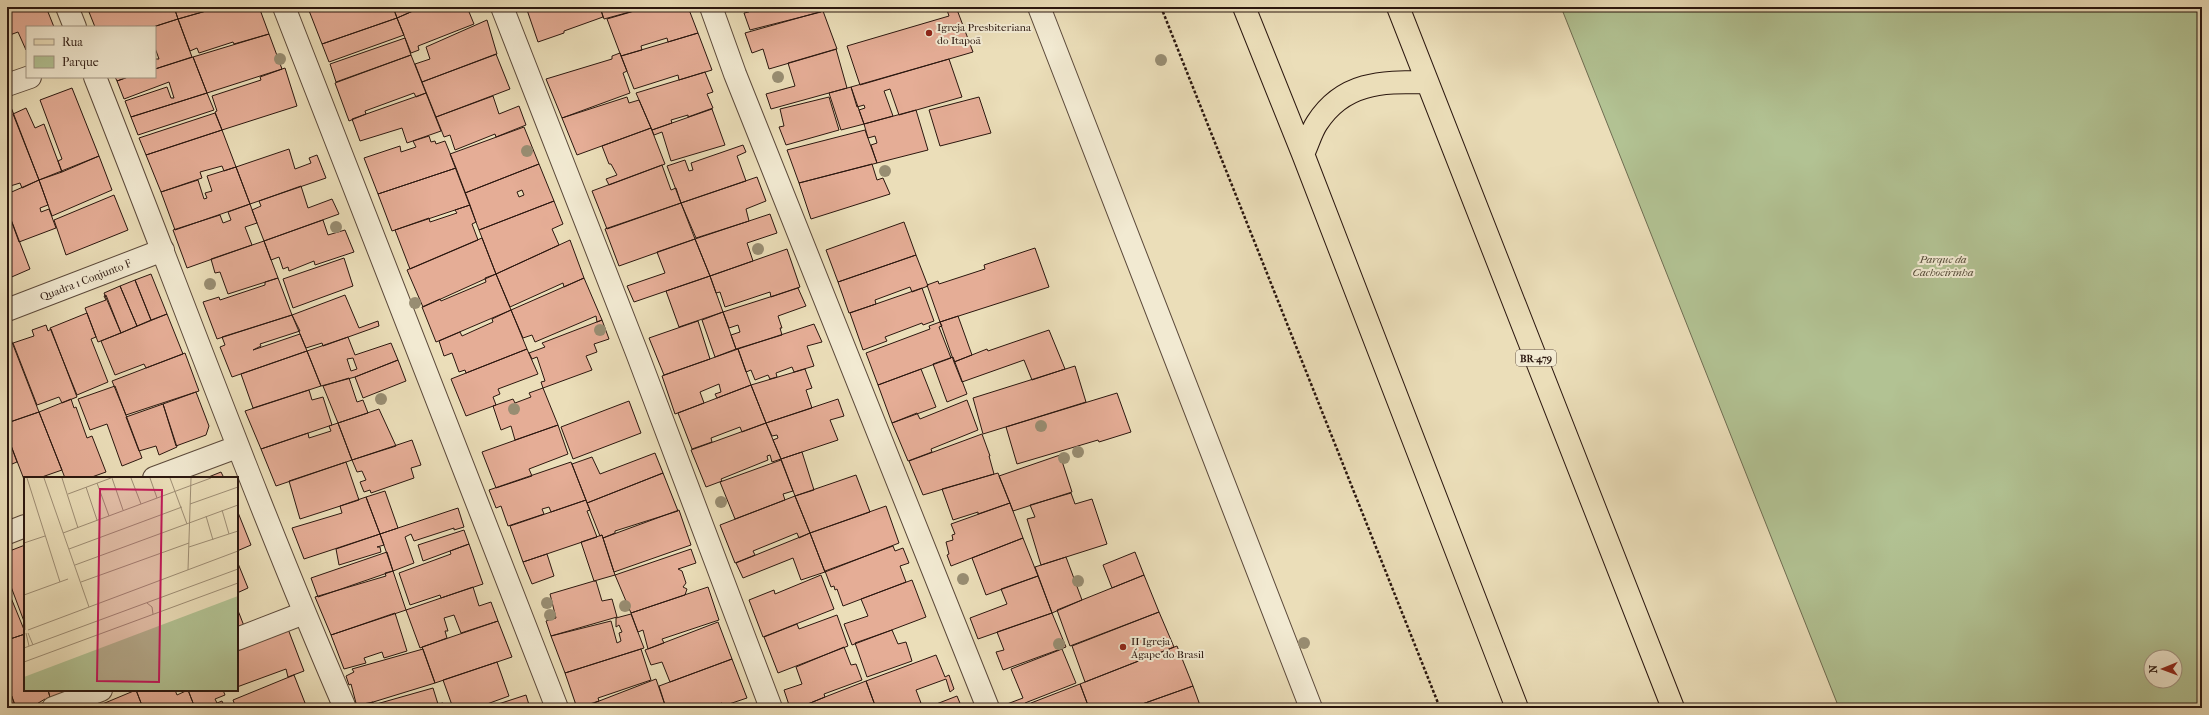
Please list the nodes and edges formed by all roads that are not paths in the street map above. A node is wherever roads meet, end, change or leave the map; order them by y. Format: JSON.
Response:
{"nodes":[{"id":1,"x":67,"y":7,"type":"edge"},
{"id":2,"x":284,"y":7,"type":"edge"},
{"id":3,"x":502,"y":7,"type":"edge"},
{"id":4,"x":711,"y":7,"type":"edge"},
{"id":5,"x":1039,"y":7,"type":"edge"},
{"id":6,"x":1244,"y":7,"type":"edge"},
{"id":7,"x":1398,"y":7,"type":"edge"},
{"id":8,"x":75,"y":26,"type":"edge"},
{"id":9,"x":27,"y":78,"type":"edge"},
{"id":10,"x":95,"y":78,"type":"edge"},
{"id":11,"x":1428,"y":82,"type":"junction"},
{"id":12,"x":7,"y":85,"type":"edge"},
{"id":13,"x":1303,"y":154,"type":"junction"},
{"id":14,"x":163,"y":250,"type":"junction"},
{"id":15,"x":7,"y":310,"type":"edge"},
{"id":16,"x":237,"y":447,"type":"junction"},
{"id":17,"x":157,"y":477,"type":"edge"},
{"id":18,"x":24,"y":526,"type":"edge"},
{"id":19,"x":7,"y":533,"type":"edge"},
{"id":20,"x":304,"y":613,"type":"junction"},
{"id":21,"x":238,"y":639,"type":"edge"},
{"id":22,"x":98,"y":691,"type":"edge"},
{"id":23,"x":53,"y":708,"type":"edge"},
{"id":24,"x":345,"y":708,"type":"edge"},
{"id":25,"x":556,"y":708,"type":"edge"},
{"id":26,"x":771,"y":708,"type":"edge"},
{"id":27,"x":988,"y":708,"type":"edge"},
{"id":28,"x":1311,"y":708,"type":"edge"},
{"id":29,"x":1517,"y":708,"type":"edge"},
{"id":30,"x":1673,"y":708,"type":"edge"}],
"edges":[{"from":1,"to":8,"type":"street"},
{"from":2,"to":25,"type":"street"},
{"from":3,"to":26,"type":"street"},
{"from":4,"to":27,"type":"street"},
{"from":5,"to":28,"type":"street"},
{"from":6,"to":13,"type":"main road"},
{"from":7,"to":11,"type":"main road","number":"BR-479"},
{"from":9,"to":12,"type":"street"},
{"from":10,"to":14,"type":"street"},
{"from":11,"to":13,"type":"main road"},
{"from":11,"to":30,"type":"main road","number":"BR-479"},
{"from":13,"to":29,"type":"main road"},
{"from":14,"to":15,"type":"street","name":"Quadra 1 Conjunto F"},
{"from":14,"to":16,"type":"street"},
{"from":16,"to":17,"type":"street"},
{"from":16,"to":20,"type":"street"},
{"from":18,"to":19,"type":"street"},
{"from":20,"to":21,"type":"street"},
{"from":20,"to":24,"type":"street"},
{"from":22,"to":23,"type":"street"}]}
